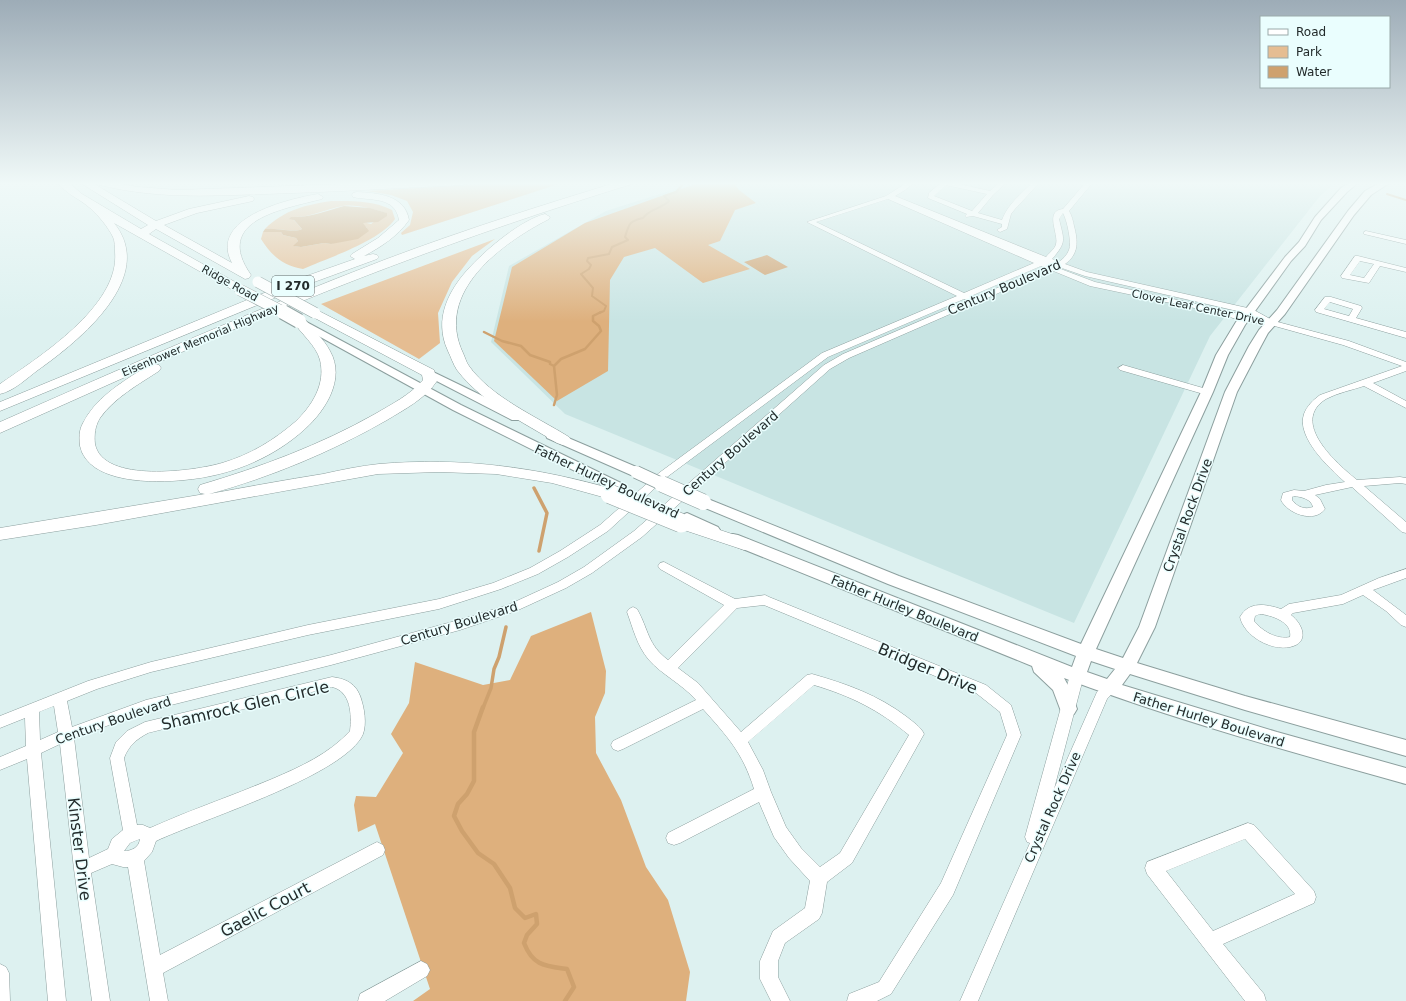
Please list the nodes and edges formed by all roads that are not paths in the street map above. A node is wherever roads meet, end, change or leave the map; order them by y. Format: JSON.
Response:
{"nodes":[{"id":1,"x":111,"y":229,"type":"edge"},
{"id":2,"x":133,"y":229,"type":"edge"},
{"id":3,"x":149,"y":229,"type":"edge"},
{"id":4,"x":164,"y":229,"type":"edge"},
{"id":5,"x":241,"y":229,"type":"edge"},
{"id":6,"x":397,"y":229,"type":"edge"},
{"id":7,"x":450,"y":229,"type":"edge"},
{"id":8,"x":486,"y":229,"type":"edge"},
{"id":9,"x":523,"y":229,"type":"edge"},
{"id":10,"x":824,"y":229,"type":"edge"},
{"id":11,"x":967,"y":229,"type":"edge"},
{"id":12,"x":1003,"y":229,"type":"edge"},
{"id":13,"x":1058,"y":229,"type":"edge"},
{"id":14,"x":1071,"y":229,"type":"edge"},
{"id":15,"x":1312,"y":229,"type":"edge"},
{"id":16,"x":1341,"y":229,"type":"edge"},
{"id":17,"x":1000,"y":230,"type":"dead end"},
{"id":18,"x":1366,"y":233,"type":"dead end"},
{"id":19,"x":142,"y":234,"type":"junction"},
{"id":20,"x":1406,"y":242,"type":"edge"},
{"id":21,"x":1044,"y":261,"type":"junction"},
{"id":22,"x":1378,"y":263,"type":"dead end"},
{"id":23,"x":1056,"y":266,"type":"junction"},
{"id":24,"x":1406,"y":270,"type":"edge"},
{"id":25,"x":244,"y":274,"type":"junction"},
{"id":26,"x":1029,"y":279,"type":"junction"},
{"id":27,"x":1081,"y":280,"type":"junction"},
{"id":28,"x":302,"y":282,"type":"junction"},
{"id":29,"x":964,"y":296,"type":"junction"},
{"id":30,"x":976,"y":301,"type":"junction"},
{"id":31,"x":257,"y":315,"type":"junction"},
{"id":32,"x":1247,"y":315,"type":"junction"},
{"id":33,"x":1351,"y":319,"type":"dead end"},
{"id":34,"x":299,"y":321,"type":"junction"},
{"id":35,"x":1270,"y":323,"type":"junction"},
{"id":36,"x":1406,"y":334,"type":"edge"},
{"id":37,"x":1406,"y":367,"type":"edge"},
{"id":38,"x":1123,"y":368,"type":"dead end"},
{"id":39,"x":429,"y":373,"type":"junction"},
{"id":40,"x":1366,"y":383,"type":"junction"},
{"id":41,"x":0,"y":390,"type":"edge"},
{"id":42,"x":424,"y":390,"type":"junction"},
{"id":43,"x":1207,"y":392,"type":"junction"},
{"id":44,"x":1406,"y":405,"type":"edge"},
{"id":45,"x":0,"y":407,"type":"edge"},
{"id":46,"x":0,"y":428,"type":"edge"},
{"id":47,"x":563,"y":440,"type":"junction"},
{"id":48,"x":1406,"y":481,"type":"edge"},
{"id":49,"x":1355,"y":484,"type":"junction"},
{"id":50,"x":614,"y":491,"type":"junction"},
{"id":51,"x":1305,"y":495,"type":"dead end"},
{"id":52,"x":36,"y":527,"type":"junction"},
{"id":53,"x":1406,"y":529,"type":"edge"},
{"id":54,"x":0,"y":534,"type":"edge"},
{"id":55,"x":744,"y":544,"type":"joint"},
{"id":56,"x":664,"y":566,"type":"dead end"},
{"id":57,"x":1406,"y":573,"type":"edge"},
{"id":58,"x":1364,"y":590,"type":"junction"},
{"id":59,"x":733,"y":604,"type":"junction"},
{"id":60,"x":633,"y":612,"type":"dead end"},
{"id":61,"x":1283,"y":615,"type":"dead end"},
{"id":62,"x":1406,"y":622,"type":"edge"},
{"id":63,"x":1086,"y":652,"type":"junction"},
{"id":64,"x":1027,"y":657,"type":"junction"},
{"id":65,"x":1127,"y":666,"type":"junction"},
{"id":66,"x":668,"y":668,"type":"junction"},
{"id":67,"x":1077,"y":675,"type":"junction"},
{"id":68,"x":1110,"y":688,"type":"junction"},
{"id":69,"x":60,"y":698,"type":"junction"},
{"id":70,"x":706,"y":702,"type":"junction"},
{"id":71,"x":32,"y":709,"type":"junction"},
{"id":72,"x":1068,"y":709,"type":"junction"},
{"id":73,"x":0,"y":722,"type":"edge"},
{"id":74,"x":66,"y":735,"type":"junction"},
{"id":75,"x":740,"y":741,"type":"junction"},
{"id":76,"x":618,"y":745,"type":"dead end"},
{"id":77,"x":1406,"y":748,"type":"edge"},
{"id":78,"x":33,"y":750,"type":"junction"},
{"id":79,"x":0,"y":764,"type":"edge"},
{"id":80,"x":1406,"y":776,"type":"edge"},
{"id":81,"x":763,"y":792,"type":"junction"},
{"id":82,"x":131,"y":833,"type":"junction"},
{"id":83,"x":148,"y":837,"type":"junction"},
{"id":84,"x":674,"y":838,"type":"dead end"},
{"id":85,"x":377,"y":850,"type":"dead end"},
{"id":86,"x":115,"y":854,"type":"junction"},
{"id":87,"x":135,"y":858,"type":"junction"},
{"id":88,"x":82,"y":869,"type":"junction"},
{"id":89,"x":1024,"y":873,"type":"junction"},
{"id":90,"x":820,"y":878,"type":"junction"},
{"id":91,"x":1210,"y":940,"type":"junction"},
{"id":92,"x":154,"y":968,"type":"junction"},
{"id":93,"x":421,"y":970,"type":"dead end"},
{"id":94,"x":0,"y":973,"type":"edge"},
{"id":95,"x":1,"y":1001,"type":"edge"},
{"id":96,"x":57,"y":1001,"type":"edge"},
{"id":97,"x":101,"y":1001,"type":"edge"},
{"id":98,"x":159,"y":1001,"type":"edge"},
{"id":99,"x":367,"y":1001,"type":"edge"},
{"id":100,"x":781,"y":1001,"type":"edge"},
{"id":101,"x":856,"y":1001,"type":"edge"},
{"id":102,"x":969,"y":1001,"type":"edge"},
{"id":103,"x":1257,"y":1001,"type":"edge"}],
"edges":[{"from":1,"to":41,"type":"highway"},
{"from":2,"to":19,"type":"highway","name":"Ridge Road"},
{"from":3,"to":19,"type":"highway"},
{"from":4,"to":25,"type":"highway","name":"Ridge Road"},
{"from":5,"to":25,"type":"highway"},
{"from":6,"to":28,"type":"highway"},
{"from":7,"to":28,"type":"highway","name":"Eisenhower Memorial Highway","number":"I 270"},
{"from":8,"to":31,"type":"highway","name":"Eisenhower Memorial Highway","number":"I 270"},
{"from":9,"to":47,"type":"highway"},
{"from":10,"to":29,"type":"street"},
{"from":11,"to":21,"type":"street","name":"Clover Leaf Center Drive"},
{"from":12,"to":17,"type":"street"},
{"from":13,"to":21,"type":"street","name":"Century Boulevard"},
{"from":14,"to":23,"type":"street","name":"Century Boulevard"},
{"from":15,"to":32,"type":"main road","name":"Crystal Rock Drive"},
{"from":16,"to":35,"type":"main road","name":"Crystal Rock Drive"},
{"from":18,"to":20,"type":"street"},
{"from":19,"to":34,"type":"highway","name":"Ridge Road","bridge":true},
{"from":21,"to":23,"type":"street","name":"Clover Leaf Center Drive"},
{"from":21,"to":29,"type":"street","name":"Century Boulevard"},
{"from":22,"to":24,"type":"street"},
{"from":23,"to":26,"type":"street","name":"Century Boulevard"},
{"from":23,"to":27,"type":"street","name":"Clover Leaf Center Drive"},
{"from":23,"to":32,"type":"street","name":"Clover Leaf Center Drive"},
{"from":25,"to":39,"type":"highway","name":"Ridge Road","bridge":true},
{"from":26,"to":27,"type":"street"},
{"from":26,"to":30,"type":"street","name":"Century Boulevard"},
{"from":27,"to":32,"type":"street","name":"Clover Leaf Center Drive"},
{"from":28,"to":45,"type":"highway","name":"Eisenhower Memorial Highway","number":"I 270"},
{"from":29,"to":30,"type":"street"},
{"from":29,"to":69,"type":"street","name":"Century Boulevard"},
{"from":30,"to":74,"type":"street","name":"Century Boulevard"},
{"from":31,"to":34,"type":"highway"},
{"from":31,"to":46,"type":"highway","name":"Eisenhower Memorial Highway","number":"I 270"},
{"from":32,"to":35,"type":"street","name":"Clover Leaf Center Drive"},
{"from":32,"to":43,"type":"main road","name":"Crystal Rock Drive"},
{"from":33,"to":36,"type":"street"},
{"from":34,"to":42,"type":"main road","name":"Ridge Road"},
{"from":35,"to":37,"type":"street","name":"Clover Leaf Center Drive"},
{"from":35,"to":65,"type":"main road","name":"Crystal Rock Drive"},
{"from":37,"to":40,"type":"street"},
{"from":38,"to":43,"type":"street"},
{"from":39,"to":42,"type":"highway"},
{"from":39,"to":47,"type":"main road","name":"Father Hurley Boulevard"},
{"from":40,"to":44,"type":"street"},
{"from":40,"to":49,"type":"street"},
{"from":42,"to":50,"type":"main road","name":"Father Hurley Boulevard"},
{"from":42,"to":52,"type":"highway"},
{"from":43,"to":63,"type":"main road","name":"Crystal Rock Drive"},
{"from":47,"to":63,"type":"main road","name":"Father Hurley Boulevard","bridge":true},
{"from":48,"to":49,"type":"street"},
{"from":49,"to":51,"type":"street"},
{"from":49,"to":53,"type":"street"},
{"from":50,"to":52,"type":"highway"},
{"from":50,"to":55,"type":"highway","bridge":true},
{"from":52,"to":54,"type":"highway"},
{"from":55,"to":64,"type":"main road","name":"Father Hurley Boulevard"},
{"from":56,"to":59,"type":"street"},
{"from":57,"to":58,"type":"street"},
{"from":58,"to":61,"type":"street"},
{"from":58,"to":62,"type":"street"},
{"from":59,"to":66,"type":"street"},
{"from":59,"to":101,"type":"street","name":"Bridger Drive"},
{"from":60,"to":66,"type":"street"},
{"from":63,"to":65,"type":"main road","name":"Father Hurley Boulevard"},
{"from":63,"to":67,"type":"main road","name":"Crystal Rock Drive"},
{"from":64,"to":67,"type":"main road","name":"Father Hurley Boulevard"},
{"from":64,"to":72,"type":"main road"},
{"from":65,"to":68,"type":"main road","name":"Crystal Rock Drive"},
{"from":65,"to":77,"type":"main road","name":"Father Hurley Boulevard"},
{"from":66,"to":70,"type":"street"},
{"from":67,"to":68,"type":"main road","name":"Father Hurley Boulevard"},
{"from":67,"to":72,"type":"street","name":"Crystal Rock Drive"},
{"from":68,"to":80,"type":"main road","name":"Father Hurley Boulevard"},
{"from":68,"to":89,"type":"street","name":"Crystal Rock Drive"},
{"from":69,"to":71,"type":"street","name":"Century Boulevard"},
{"from":69,"to":74,"type":"street","name":"Kinster Drive"},
{"from":70,"to":75,"type":"street"},
{"from":70,"to":76,"type":"street"},
{"from":71,"to":73,"type":"street","name":"Century Boulevard"},
{"from":71,"to":78,"type":"street"},
{"from":72,"to":89,"type":"street","name":"Crystal Rock Drive"},
{"from":74,"to":78,"type":"street","name":"Century Boulevard"},
{"from":74,"to":88,"type":"street","name":"Kinster Drive"},
{"from":75,"to":81,"type":"street"},
{"from":75,"to":90,"type":"street"},
{"from":78,"to":79,"type":"street","name":"Century Boulevard"},
{"from":78,"to":96,"type":"street"},
{"from":81,"to":84,"type":"street"},
{"from":81,"to":90,"type":"street"},
{"from":82,"to":83,"type":"street"},
{"from":82,"to":83,"type":"street","name":"Shamrock Glen Circle"},
{"from":82,"to":86,"type":"street"},
{"from":83,"to":87,"type":"street"},
{"from":85,"to":92,"type":"street","name":"Gaelic Court"},
{"from":86,"to":87,"type":"street"},
{"from":86,"to":88,"type":"street"},
{"from":87,"to":92,"type":"street"},
{"from":88,"to":97,"type":"street","name":"Kinster Drive"},
{"from":89,"to":102,"type":"street","name":"Crystal Rock Drive"},
{"from":90,"to":100,"type":"street"},
{"from":91,"to":91,"type":"street"},
{"from":91,"to":103,"type":"street"},
{"from":92,"to":98,"type":"street"},
{"from":93,"to":99,"type":"street"},
{"from":94,"to":95,"type":"street"}]}
